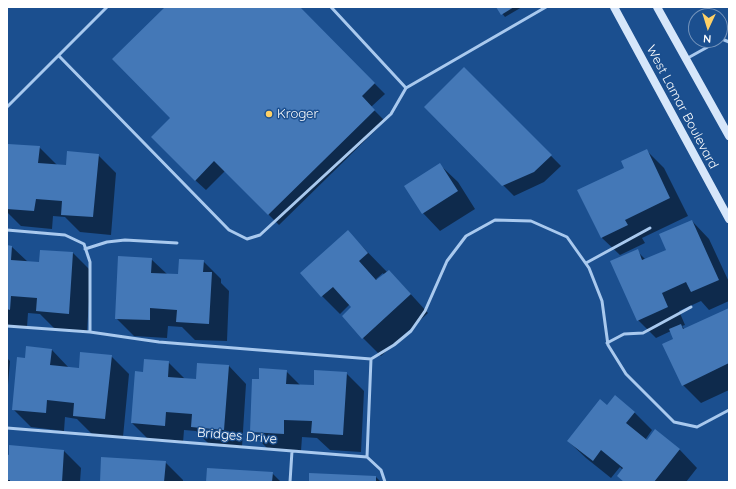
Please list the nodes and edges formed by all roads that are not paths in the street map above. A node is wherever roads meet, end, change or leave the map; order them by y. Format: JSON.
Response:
{"nodes":[{"id":1,"x":107,"y":7,"type":"edge"},
{"id":2,"x":331,"y":7,"type":"edge"},
{"id":3,"x":546,"y":7,"type":"edge"},
{"id":4,"x":614,"y":7,"type":"edge"},
{"id":5,"x":657,"y":7,"type":"edge"},
{"id":6,"x":729,"y":42,"type":"edge"},
{"id":7,"x":59,"y":56,"type":"junction"},
{"id":8,"x":686,"y":59,"type":"junction"},
{"id":9,"x":406,"y":88,"type":"junction"},
{"id":10,"x":7,"y":107,"type":"edge"},
{"id":11,"x":729,"y":136,"type":"edge"},
{"id":12,"x":729,"y":219,"type":"edge"},
{"id":13,"x":650,"y":228,"type":"dead end"},
{"id":14,"x":7,"y":230,"type":"edge"},
{"id":15,"x":177,"y":243,"type":"dead end"},
{"id":16,"x":85,"y":249,"type":"junction"},
{"id":17,"x":586,"y":263,"type":"junction"},
{"id":18,"x":691,"y":307,"type":"dead end"},
{"id":19,"x":7,"y":326,"type":"edge"},
{"id":20,"x":90,"y":332,"type":"junction"},
{"id":21,"x":607,"y":342,"type":"junction"},
{"id":22,"x":371,"y":359,"type":"junction"},
{"id":23,"x":729,"y":410,"type":"edge"},
{"id":24,"x":7,"y":428,"type":"edge"},
{"id":25,"x":292,"y":451,"type":"junction"},
{"id":26,"x":367,"y":457,"type":"junction"},
{"id":27,"x":290,"y":482,"type":"edge"},
{"id":28,"x":385,"y":482,"type":"edge"}],
"edges":[{"from":1,"to":7,"type":"lane"},
{"from":2,"to":9,"type":"lane"},
{"from":3,"to":9,"type":"lane"},
{"from":4,"to":12,"type":"main road","name":"West Lamar Boulevard"},
{"from":5,"to":8,"type":"main road","name":"West Lamar Boulevard"},
{"from":6,"to":8,"type":"lane"},
{"from":7,"to":9,"type":"lane"},
{"from":7,"to":10,"type":"lane"},
{"from":8,"to":11,"type":"main road","name":"West Lamar Boulevard"},
{"from":13,"to":17,"type":"lane"},
{"from":14,"to":16,"type":"lane"},
{"from":15,"to":16,"type":"lane"},
{"from":16,"to":20,"type":"lane"},
{"from":17,"to":21,"type":"lane"},
{"from":17,"to":22,"type":"lane"},
{"from":18,"to":21,"type":"lane"},
{"from":19,"to":20,"type":"lane"},
{"from":20,"to":22,"type":"lane"},
{"from":21,"to":23,"type":"lane"},
{"from":22,"to":26,"type":"lane"},
{"from":24,"to":25,"type":"lane","name":"Bridges Drive"},
{"from":25,"to":26,"type":"lane","name":"Bridges Drive"},
{"from":25,"to":27,"type":"lane"},
{"from":26,"to":28,"type":"lane"}]}
